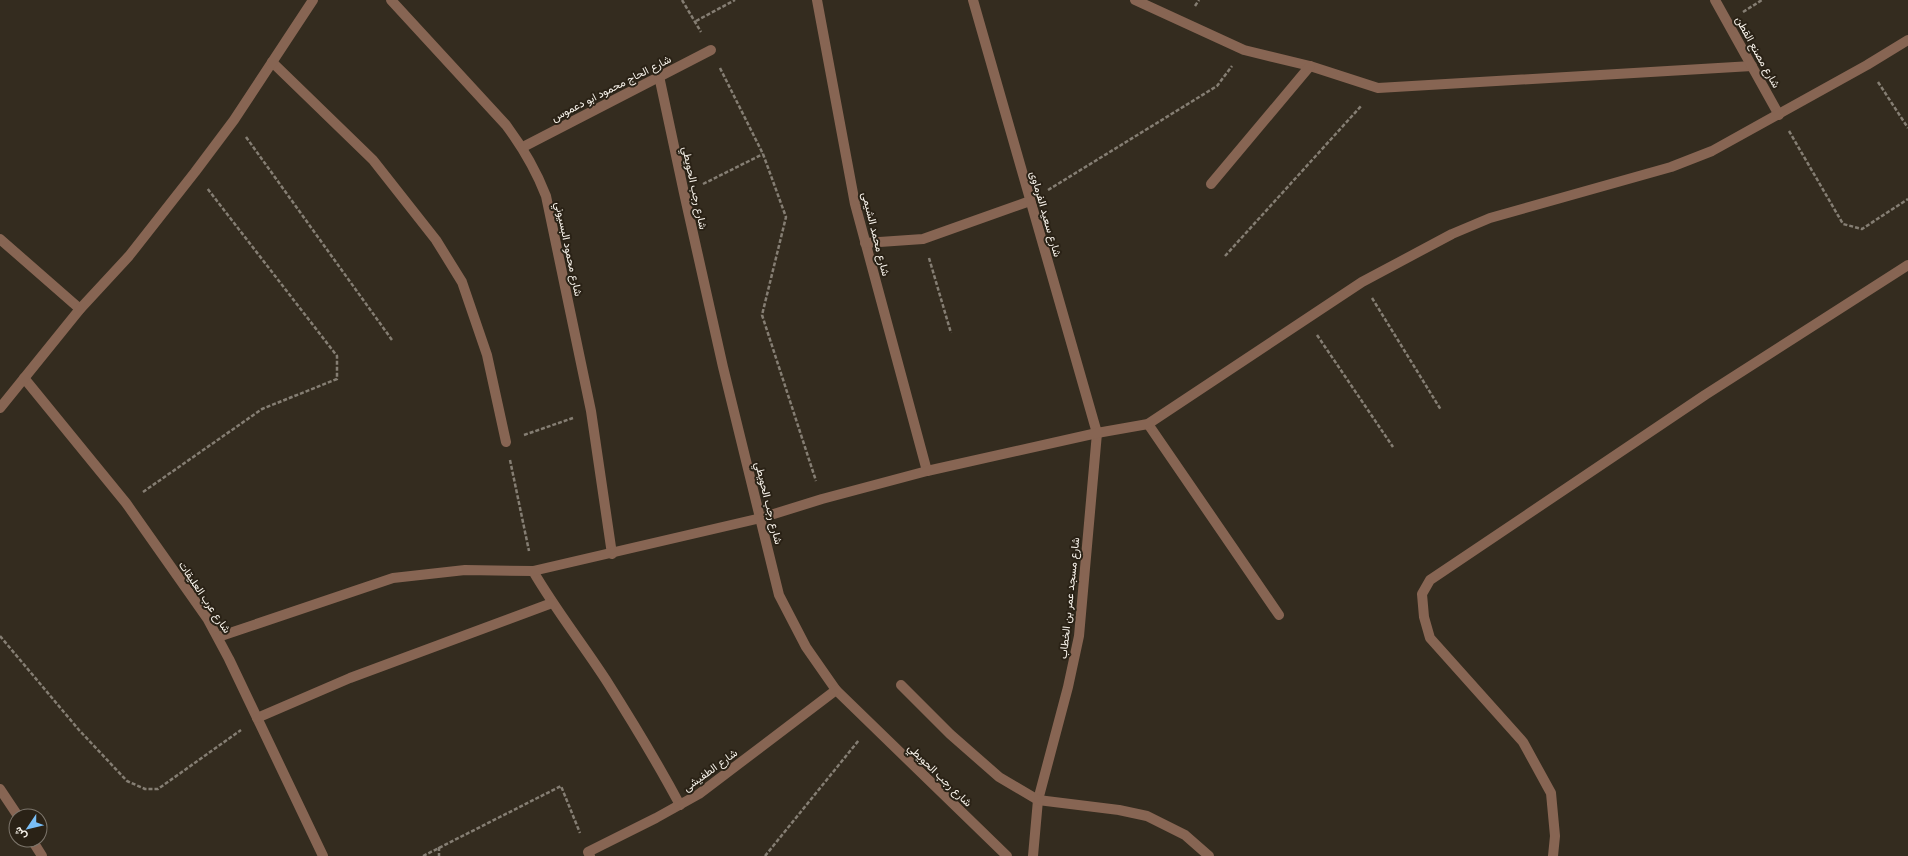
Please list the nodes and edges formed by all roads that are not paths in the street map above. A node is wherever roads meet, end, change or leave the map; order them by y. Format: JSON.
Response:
{"nodes":[{"id":1,"x":313,"y":0,"type":"edge"},
{"id":2,"x":392,"y":0,"type":"edge"},
{"id":3,"x":817,"y":0,"type":"edge"},
{"id":4,"x":973,"y":0,"type":"edge"},
{"id":5,"x":1135,"y":0,"type":"edge"},
{"id":6,"x":1715,"y":0,"type":"edge"},
{"id":7,"x":1908,"y":40,"type":"edge"},
{"id":8,"x":711,"y":50,"type":"road end"},
{"id":9,"x":272,"y":62,"type":"junction"},
{"id":10,"x":1310,"y":66,"type":"junction"},
{"id":11,"x":1752,"y":66,"type":"junction"},
{"id":12,"x":659,"y":76,"type":"junction"},
{"id":13,"x":1779,"y":115,"type":"junction"},
{"id":14,"x":523,"y":147,"type":"junction"},
{"id":15,"x":1211,"y":184,"type":"dead end"},
{"id":16,"x":1030,"y":201,"type":"junction"},
{"id":17,"x":0,"y":239,"type":"edge"},
{"id":18,"x":864,"y":243,"type":"junction"},
{"id":19,"x":1908,"y":265,"type":"edge"},
{"id":20,"x":80,"y":309,"type":"junction"},
{"id":21,"x":24,"y":378,"type":"junction"},
{"id":22,"x":0,"y":408,"type":"edge"},
{"id":23,"x":1148,"y":424,"type":"junction"},
{"id":24,"x":1097,"y":433,"type":"junction"},
{"id":25,"x":506,"y":442,"type":"road end"},
{"id":26,"x":927,"y":471,"type":"junction"},
{"id":27,"x":761,"y":518,"type":"junction"},
{"id":28,"x":612,"y":554,"type":"junction"},
{"id":29,"x":533,"y":571,"type":"junction"},
{"id":30,"x":552,"y":603,"type":"junction"},
{"id":31,"x":1279,"y":615,"type":"dead end"},
{"id":32,"x":218,"y":637,"type":"junction"},
{"id":33,"x":901,"y":685,"type":"dead end"},
{"id":34,"x":836,"y":690,"type":"junction"},
{"id":35,"x":257,"y":718,"type":"junction"},
{"id":36,"x":0,"y":789,"type":"edge"},
{"id":37,"x":1038,"y":800,"type":"junction"},
{"id":38,"x":680,"y":805,"type":"junction"},
{"id":39,"x":13,"y":808,"type":"edge"},
{"id":40,"x":589,"y":854,"type":"edge"},
{"id":41,"x":323,"y":856,"type":"edge"},
{"id":42,"x":1007,"y":856,"type":"edge"},
{"id":43,"x":1033,"y":856,"type":"edge"},
{"id":44,"x":1209,"y":856,"type":"edge"},
{"id":45,"x":1553,"y":856,"type":"edge"}],
"edges":[{"from":1,"to":9,"type":"street"},
{"from":2,"to":14,"type":"street","name":"شارع محمود البسيوني"},
{"from":3,"to":18,"type":"street","name":"شارع محمد الشيمى"},
{"from":4,"to":16,"type":"street","name":"شارع سعيد الفرماوى"},
{"from":5,"to":10,"type":"street"},
{"from":6,"to":11,"type":"street","name":"شارع مصنع القطن"},
{"from":7,"to":13,"type":"street"},
{"from":8,"to":12,"type":"street","name":"شارع الحاج محمود ابو دعموس"},
{"from":9,"to":20,"type":"street"},
{"from":9,"to":25,"type":"street"},
{"from":10,"to":11,"type":"street"},
{"from":10,"to":15,"type":"street"},
{"from":11,"to":13,"type":"street","name":"شارع مصنع القطن"},
{"from":12,"to":14,"type":"street","name":"شارع الحاج محمود ابو دعموس"},
{"from":12,"to":27,"type":"street","name":"شارع رجب الحويطي"},
{"from":13,"to":23,"type":"street"},
{"from":14,"to":28,"type":"street","name":"شارع محمود البسيوني"},
{"from":16,"to":18,"type":"street"},
{"from":16,"to":24,"type":"street","name":"شارع سعيد الفرماوى"},
{"from":17,"to":20,"type":"street"},
{"from":18,"to":26,"type":"street","name":"شارع محمد الشيمى"},
{"from":19,"to":45,"type":"street"},
{"from":20,"to":21,"type":"street"},
{"from":21,"to":22,"type":"street"},
{"from":21,"to":32,"type":"street","name":"شارع عرب العليقات"},
{"from":23,"to":24,"type":"street"},
{"from":23,"to":31,"type":"street"},
{"from":24,"to":26,"type":"street"},
{"from":24,"to":37,"type":"street","name":"شارع مسجد عمر بن الخطاب"},
{"from":26,"to":27,"type":"street"},
{"from":27,"to":28,"type":"street"},
{"from":27,"to":34,"type":"street","name":"شارع رجب الحويطي"},
{"from":28,"to":29,"type":"street"},
{"from":29,"to":30,"type":"street"},
{"from":29,"to":32,"type":"street"},
{"from":30,"to":35,"type":"street"},
{"from":30,"to":38,"type":"street"},
{"from":32,"to":35,"type":"street","name":"شارع عرب العليقات"},
{"from":33,"to":37,"type":"street"},
{"from":34,"to":38,"type":"street","name":"شارع الطفيشى"},
{"from":34,"to":42,"type":"street","name":"شارع رجب الحويطي"},
{"from":35,"to":41,"type":"street","name":"شارع عرب العليقات"},
{"from":36,"to":39,"type":"street"},
{"from":37,"to":43,"type":"street","name":"شارع مسجد عمر بن الخطاب"},
{"from":37,"to":44,"type":"street"},
{"from":38,"to":40,"type":"street","name":"شارع الطفيشى"}]}
